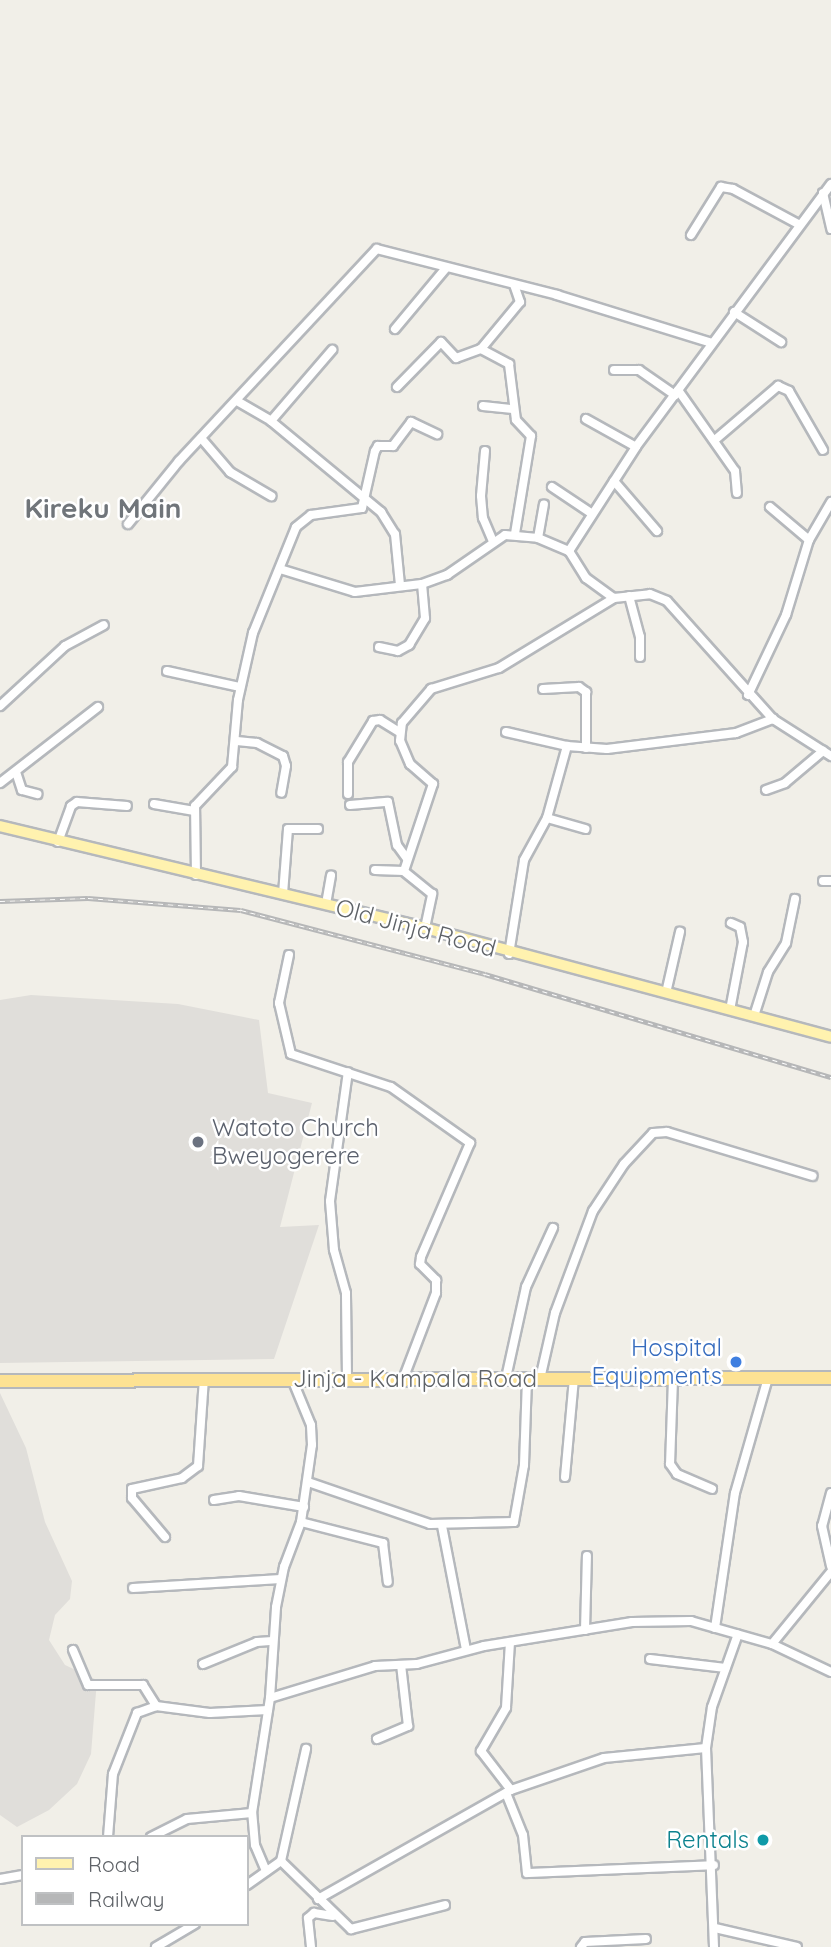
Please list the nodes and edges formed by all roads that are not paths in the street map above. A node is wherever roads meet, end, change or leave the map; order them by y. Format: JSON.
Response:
{"nodes":[{"id":1,"x":831,"y":184,"type":"edge"},
{"id":2,"x":823,"y":193,"type":"junction"},
{"id":3,"x":798,"y":224,"type":"junction"},
{"id":4,"x":831,"y":229,"type":"edge"},
{"id":5,"x":691,"y":234,"type":"dead end"},
{"id":6,"x":446,"y":268,"type":"junction"},
{"id":7,"x":514,"y":285,"type":"junction"},
{"id":8,"x":734,"y":312,"type":"junction"},
{"id":9,"x":395,"y":329,"type":"dead end"},
{"id":10,"x":781,"y":342,"type":"dead end"},
{"id":11,"x":712,"y":343,"type":"junction"},
{"id":12,"x":481,"y":349,"type":"junction"},
{"id":13,"x":332,"y":350,"type":"dead end"},
{"id":14,"x":614,"y":370,"type":"dead end"},
{"id":15,"x":397,"y":387,"type":"dead end"},
{"id":16,"x":677,"y":393,"type":"junction"},
{"id":17,"x":237,"y":401,"type":"junction"},
{"id":18,"x":483,"y":406,"type":"dead end"},
{"id":19,"x":513,"y":409,"type":"junction"},
{"id":20,"x":586,"y":419,"type":"dead end"},
{"id":21,"x":271,"y":421,"type":"junction"},
{"id":22,"x":437,"y":434,"type":"dead end"},
{"id":23,"x":201,"y":438,"type":"junction"},
{"id":24,"x":716,"y":439,"type":"junction"},
{"id":25,"x":636,"y":447,"type":"junction"},
{"id":26,"x":824,"y":450,"type":"dead end"},
{"id":27,"x":485,"y":451,"type":"dead end"},
{"id":28,"x":614,"y":481,"type":"junction"},
{"id":29,"x":552,"y":487,"type":"dead end"},
{"id":30,"x":737,"y":493,"type":"dead end"},
{"id":31,"x":366,"y":495,"type":"junction"},
{"id":32,"x":271,"y":496,"type":"dead end"},
{"id":33,"x":831,"y":502,"type":"edge"},
{"id":34,"x":544,"y":505,"type":"dead end"},
{"id":35,"x":770,"y":507,"type":"dead end"},
{"id":36,"x":592,"y":513,"type":"junction"},
{"id":37,"x":827,"y":517,"type":"edge"},
{"id":38,"x":128,"y":524,"type":"dead end"},
{"id":39,"x":657,"y":531,"type":"dead end"},
{"id":40,"x":515,"y":534,"type":"junction"},
{"id":41,"x":538,"y":538,"type":"junction"},
{"id":42,"x":809,"y":540,"type":"junction"},
{"id":43,"x":493,"y":541,"type":"junction"},
{"id":44,"x":569,"y":551,"type":"junction"},
{"id":45,"x":280,"y":569,"type":"junction"},
{"id":46,"x":422,"y":583,"type":"junction"},
{"id":47,"x":400,"y":585,"type":"junction"},
{"id":48,"x":629,"y":596,"type":"junction"},
{"id":49,"x":614,"y":598,"type":"junction"},
{"id":50,"x":104,"y":625,"type":"dead end"},
{"id":51,"x":379,"y":647,"type":"dead end"},
{"id":52,"x":640,"y":657,"type":"dead end"},
{"id":53,"x":167,"y":671,"type":"dead end"},
{"id":54,"x":240,"y":687,"type":"junction"},
{"id":55,"x":543,"y":689,"type":"dead end"},
{"id":56,"x":748,"y":695,"type":"junction"},
{"id":57,"x":0,"y":706,"type":"edge"},
{"id":58,"x":98,"y":707,"type":"dead end"},
{"id":59,"x":773,"y":719,"type":"junction"},
{"id":60,"x":399,"y":732,"type":"junction"},
{"id":61,"x":506,"y":732,"type":"dead end"},
{"id":62,"x":237,"y":741,"type":"junction"},
{"id":63,"x":567,"y":746,"type":"junction"},
{"id":64,"x":586,"y":748,"type":"junction"},
{"id":65,"x":827,"y":753,"type":"edge"},
{"id":66,"x":16,"y":772,"type":"junction"},
{"id":67,"x":0,"y":783,"type":"edge"},
{"id":68,"x":766,"y":790,"type":"dead end"},
{"id":69,"x":281,"y":793,"type":"dead end"},
{"id":70,"x":37,"y":794,"type":"dead end"},
{"id":71,"x":348,"y":794,"type":"dead end"},
{"id":72,"x":154,"y":804,"type":"dead end"},
{"id":73,"x":350,"y":805,"type":"dead end"},
{"id":74,"x":127,"y":806,"type":"dead end"},
{"id":75,"x":194,"y":811,"type":"junction"},
{"id":76,"x":547,"y":818,"type":"junction"},
{"id":77,"x":0,"y":825,"type":"edge"},
{"id":78,"x":318,"y":829,"type":"dead end"},
{"id":79,"x":585,"y":829,"type":"dead end"},
{"id":80,"x":58,"y":842,"type":"junction"},
{"id":81,"x":407,"y":859,"type":"junction"},
{"id":82,"x":375,"y":870,"type":"dead end"},
{"id":83,"x":404,"y":871,"type":"junction"},
{"id":84,"x":196,"y":875,"type":"junction"},
{"id":85,"x":331,"y":875,"type":"dead end"},
{"id":86,"x":283,"y":894,"type":"junction"},
{"id":87,"x":795,"y":899,"type":"dead end"},
{"id":88,"x":326,"y":904,"type":"junction"},
{"id":89,"x":731,"y":923,"type":"dead end"},
{"id":90,"x":425,"y":928,"type":"junction"},
{"id":91,"x":680,"y":932,"type":"dead end"},
{"id":92,"x":509,"y":954,"type":"junction"},
{"id":93,"x":289,"y":955,"type":"dead end"},
{"id":94,"x":666,"y":993,"type":"junction"},
{"id":95,"x":730,"y":1010,"type":"junction"},
{"id":96,"x":754,"y":1016,"type":"junction"},
{"id":97,"x":831,"y":1037,"type":"edge"},
{"id":98,"x":348,"y":1072,"type":"junction"},
{"id":99,"x":813,"y":1176,"type":"dead end"},
{"id":100,"x":553,"y":1228,"type":"dead end"},
{"id":101,"x":347,"y":1377,"type":"junction"},
{"id":102,"x":404,"y":1377,"type":"junction"},
{"id":103,"x":506,"y":1378,"type":"junction"},
{"id":104,"x":533,"y":1378,"type":"junction"},
{"id":105,"x":768,"y":1378,"type":"junction"},
{"id":106,"x":831,"y":1378,"type":"edge"},
{"id":107,"x":204,"y":1379,"type":"junction"},
{"id":108,"x":292,"y":1379,"type":"junction"},
{"id":109,"x":574,"y":1379,"type":"junction"},
{"id":110,"x":673,"y":1379,"type":"junction"},
{"id":111,"x":0,"y":1381,"type":"edge"},
{"id":112,"x":565,"y":1477,"type":"dead end"},
{"id":113,"x":308,"y":1482,"type":"junction"},
{"id":114,"x":712,"y":1489,"type":"dead end"},
{"id":115,"x":831,"y":1493,"type":"edge"},
{"id":116,"x":214,"y":1500,"type":"dead end"},
{"id":117,"x":304,"y":1507,"type":"junction"},
{"id":118,"x":301,"y":1522,"type":"junction"},
{"id":119,"x":442,"y":1526,"type":"junction"},
{"id":120,"x":164,"y":1537,"type":"dead end"},
{"id":121,"x":587,"y":1556,"type":"dead end"},
{"id":122,"x":831,"y":1566,"type":"edge"},
{"id":123,"x":831,"y":1572,"type":"edge"},
{"id":124,"x":281,"y":1579,"type":"junction"},
{"id":125,"x":388,"y":1582,"type":"dead end"},
{"id":126,"x":133,"y":1588,"type":"dead end"},
{"id":127,"x":715,"y":1628,"type":"junction"},
{"id":128,"x":585,"y":1630,"type":"junction"},
{"id":129,"x":738,"y":1634,"type":"junction"},
{"id":130,"x":273,"y":1641,"type":"junction"},
{"id":131,"x":510,"y":1642,"type":"junction"},
{"id":132,"x":772,"y":1644,"type":"junction"},
{"id":133,"x":73,"y":1650,"type":"dead end"},
{"id":134,"x":466,"y":1650,"type":"junction"},
{"id":135,"x":650,"y":1659,"type":"dead end"},
{"id":136,"x":203,"y":1664,"type":"dead end"},
{"id":137,"x":401,"y":1665,"type":"junction"},
{"id":138,"x":725,"y":1668,"type":"junction"},
{"id":139,"x":831,"y":1672,"type":"edge"},
{"id":140,"x":270,"y":1698,"type":"junction"},
{"id":141,"x":156,"y":1706,"type":"junction"},
{"id":142,"x":268,"y":1710,"type":"junction"},
{"id":143,"x":377,"y":1739,"type":"dead end"},
{"id":144,"x":706,"y":1748,"type":"junction"},
{"id":145,"x":306,"y":1749,"type":"dead end"},
{"id":146,"x":509,"y":1791,"type":"junction"},
{"id":147,"x":253,"y":1813,"type":"junction"},
{"id":148,"x":108,"y":1835,"type":"edge"},
{"id":149,"x":155,"y":1835,"type":"edge"},
{"id":150,"x":281,"y":1861,"type":"junction"},
{"id":151,"x":714,"y":1865,"type":"junction"},
{"id":152,"x":266,"y":1871,"type":"junction"},
{"id":153,"x":21,"y":1875,"type":"edge"},
{"id":154,"x":0,"y":1879,"type":"edge"},
{"id":155,"x":248,"y":1884,"type":"edge"},
{"id":156,"x":318,"y":1899,"type":"junction"},
{"id":157,"x":445,"y":1905,"type":"dead end"},
{"id":158,"x":333,"y":1916,"type":"junction"},
{"id":159,"x":192,"y":1926,"type":"edge"},
{"id":160,"x":715,"y":1928,"type":"junction"},
{"id":161,"x":178,"y":1937,"type":"junction"},
{"id":162,"x":646,"y":1939,"type":"dead end"},
{"id":163,"x":156,"y":1947,"type":"edge"},
{"id":164,"x":181,"y":1947,"type":"edge"},
{"id":165,"x":311,"y":1947,"type":"edge"},
{"id":166,"x":581,"y":1947,"type":"edge"},
{"id":167,"x":714,"y":1947,"type":"edge"},
{"id":168,"x":797,"y":1947,"type":"edge"}],
"edges":[{"from":1,"to":2,"type":"street"},
{"from":2,"to":3,"type":"street"},
{"from":2,"to":4,"type":"street"},
{"from":3,"to":5,"type":"street"},
{"from":3,"to":8,"type":"street"},
{"from":6,"to":7,"type":"street"},
{"from":6,"to":9,"type":"street"},
{"from":6,"to":17,"type":"street"},
{"from":7,"to":11,"type":"street"},
{"from":7,"to":12,"type":"street"},
{"from":8,"to":10,"type":"street"},
{"from":8,"to":11,"type":"street"},
{"from":11,"to":16,"type":"street"},
{"from":12,"to":15,"type":"street"},
{"from":12,"to":19,"type":"street"},
{"from":13,"to":21,"type":"street"},
{"from":14,"to":16,"type":"street"},
{"from":16,"to":24,"type":"street"},
{"from":16,"to":25,"type":"street"},
{"from":17,"to":21,"type":"street"},
{"from":17,"to":23,"type":"street"},
{"from":18,"to":19,"type":"street"},
{"from":19,"to":40,"type":"street"},
{"from":20,"to":25,"type":"street"},
{"from":21,"to":31,"type":"street"},
{"from":22,"to":31,"type":"street"},
{"from":23,"to":32,"type":"street"},
{"from":23,"to":38,"type":"street"},
{"from":24,"to":26,"type":"street"},
{"from":24,"to":30,"type":"street"},
{"from":25,"to":28,"type":"street"},
{"from":27,"to":43,"type":"street"},
{"from":28,"to":36,"type":"street"},
{"from":28,"to":39,"type":"street"},
{"from":29,"to":36,"type":"street"},
{"from":31,"to":45,"type":"street"},
{"from":31,"to":47,"type":"street"},
{"from":33,"to":37,"type":"street"},
{"from":34,"to":41,"type":"street"},
{"from":35,"to":42,"type":"street"},
{"from":36,"to":44,"type":"street"},
{"from":37,"to":42,"type":"street"},
{"from":40,"to":41,"type":"street"},
{"from":40,"to":43,"type":"street"},
{"from":41,"to":44,"type":"street"},
{"from":42,"to":56,"type":"street"},
{"from":43,"to":46,"type":"street"},
{"from":44,"to":49,"type":"street"},
{"from":45,"to":47,"type":"street"},
{"from":45,"to":54,"type":"street"},
{"from":46,"to":47,"type":"street"},
{"from":46,"to":51,"type":"street"},
{"from":48,"to":49,"type":"street"},
{"from":48,"to":52,"type":"street"},
{"from":48,"to":56,"type":"street"},
{"from":49,"to":60,"type":"street"},
{"from":50,"to":57,"type":"street"},
{"from":53,"to":54,"type":"street"},
{"from":54,"to":62,"type":"street"},
{"from":55,"to":64,"type":"street"},
{"from":56,"to":59,"type":"street"},
{"from":58,"to":66,"type":"street"},
{"from":59,"to":64,"type":"street"},
{"from":59,"to":65,"type":"street"},
{"from":60,"to":71,"type":"street"},
{"from":60,"to":81,"type":"street"},
{"from":61,"to":63,"type":"street"},
{"from":62,"to":69,"type":"street"},
{"from":62,"to":75,"type":"street"},
{"from":63,"to":64,"type":"street"},
{"from":63,"to":76,"type":"street"},
{"from":65,"to":68,"type":"street"},
{"from":66,"to":67,"type":"street"},
{"from":66,"to":70,"type":"street"},
{"from":72,"to":75,"type":"street"},
{"from":73,"to":81,"type":"street"},
{"from":74,"to":80,"type":"street"},
{"from":75,"to":84,"type":"street"},
{"from":76,"to":79,"type":"street"},
{"from":76,"to":92,"type":"street"},
{"from":77,"to":80,"type":"main road","name":"Old Jinja Road"},
{"from":78,"to":86,"type":"street"},
{"from":80,"to":84,"type":"main road","name":"Old Jinja Road"},
{"from":81,"to":83,"type":"street"},
{"from":82,"to":83,"type":"street"},
{"from":83,"to":90,"type":"street"},
{"from":84,"to":86,"type":"main road","name":"Old Jinja Road"},
{"from":85,"to":88,"type":"street"},
{"from":86,"to":88,"type":"main road","name":"Old Jinja Road"},
{"from":87,"to":96,"type":"street"},
{"from":88,"to":90,"type":"main road","name":"Old Jinja Road"},
{"from":89,"to":95,"type":"street"},
{"from":90,"to":92,"type":"main road","name":"Old Jinja Road"},
{"from":91,"to":94,"type":"street"},
{"from":92,"to":94,"type":"main road","name":"Old Jinja Road"},
{"from":93,"to":98,"type":"street"},
{"from":94,"to":95,"type":"main road","name":"Old Jinja Road"},
{"from":95,"to":96,"type":"main road","name":"Old Jinja Road"},
{"from":96,"to":97,"type":"main road","name":"Old Jinja Road"},
{"from":98,"to":101,"type":"street"},
{"from":98,"to":102,"type":"street"},
{"from":99,"to":104,"type":"street"},
{"from":100,"to":103,"type":"street"},
{"from":101,"to":102,"type":"highway","name":"Jinja - Kampala Road"},
{"from":101,"to":108,"type":"highway","name":"Jinja - Kampala Road"},
{"from":102,"to":103,"type":"highway","name":"Jinja - Kampala Road"},
{"from":103,"to":104,"type":"highway","name":"Jinja - Kampala Road"},
{"from":104,"to":109,"type":"highway","name":"Jinja - Kampala Road"},
{"from":104,"to":119,"type":"street"},
{"from":105,"to":106,"type":"highway","name":"Jinja - Kampala Road"},
{"from":105,"to":110,"type":"highway","name":"Jinja - Kampala Road"},
{"from":105,"to":127,"type":"street"},
{"from":107,"to":108,"type":"highway","name":"Jinja - Kampala Road"},
{"from":107,"to":111,"type":"highway","name":"Jinja - Kampala Road"},
{"from":107,"to":120,"type":"street"},
{"from":108,"to":113,"type":"street"},
{"from":109,"to":110,"type":"highway","name":"Jinja - Kampala Road"},
{"from":109,"to":112,"type":"street"},
{"from":110,"to":114,"type":"street"},
{"from":113,"to":117,"type":"street"},
{"from":113,"to":119,"type":"street"},
{"from":115,"to":122,"type":"street"},
{"from":116,"to":117,"type":"street"},
{"from":117,"to":118,"type":"street"},
{"from":118,"to":124,"type":"street"},
{"from":118,"to":125,"type":"street"},
{"from":119,"to":134,"type":"street"},
{"from":121,"to":128,"type":"street"},
{"from":123,"to":132,"type":"street"},
{"from":124,"to":126,"type":"street"},
{"from":124,"to":130,"type":"street"},
{"from":127,"to":128,"type":"street"},
{"from":127,"to":129,"type":"street"},
{"from":128,"to":131,"type":"street"},
{"from":129,"to":132,"type":"street"},
{"from":129,"to":138,"type":"street"},
{"from":130,"to":136,"type":"street"},
{"from":130,"to":140,"type":"street"},
{"from":131,"to":134,"type":"street"},
{"from":131,"to":146,"type":"street"},
{"from":132,"to":139,"type":"street"},
{"from":133,"to":141,"type":"street"},
{"from":134,"to":137,"type":"street"},
{"from":135,"to":138,"type":"street"},
{"from":137,"to":140,"type":"street"},
{"from":137,"to":143,"type":"street"},
{"from":138,"to":144,"type":"street"},
{"from":140,"to":142,"type":"street"},
{"from":141,"to":142,"type":"street"},
{"from":141,"to":148,"type":"street"},
{"from":142,"to":147,"type":"street"},
{"from":144,"to":146,"type":"street"},
{"from":144,"to":151,"type":"street"},
{"from":145,"to":150,"type":"street"},
{"from":146,"to":151,"type":"street"},
{"from":146,"to":156,"type":"street"},
{"from":147,"to":149,"type":"street"},
{"from":147,"to":152,"type":"street"},
{"from":150,"to":152,"type":"street"},
{"from":150,"to":156,"type":"street"},
{"from":151,"to":160,"type":"street"},
{"from":152,"to":155,"type":"street"},
{"from":153,"to":154,"type":"street"},
{"from":156,"to":158,"type":"street"},
{"from":157,"to":158,"type":"street"},
{"from":158,"to":165,"type":"street"},
{"from":159,"to":161,"type":"street"},
{"from":160,"to":167,"type":"street"},
{"from":160,"to":168,"type":"street"},
{"from":161,"to":163,"type":"street"},
{"from":161,"to":164,"type":"street"},
{"from":162,"to":166,"type":"street"}]}
